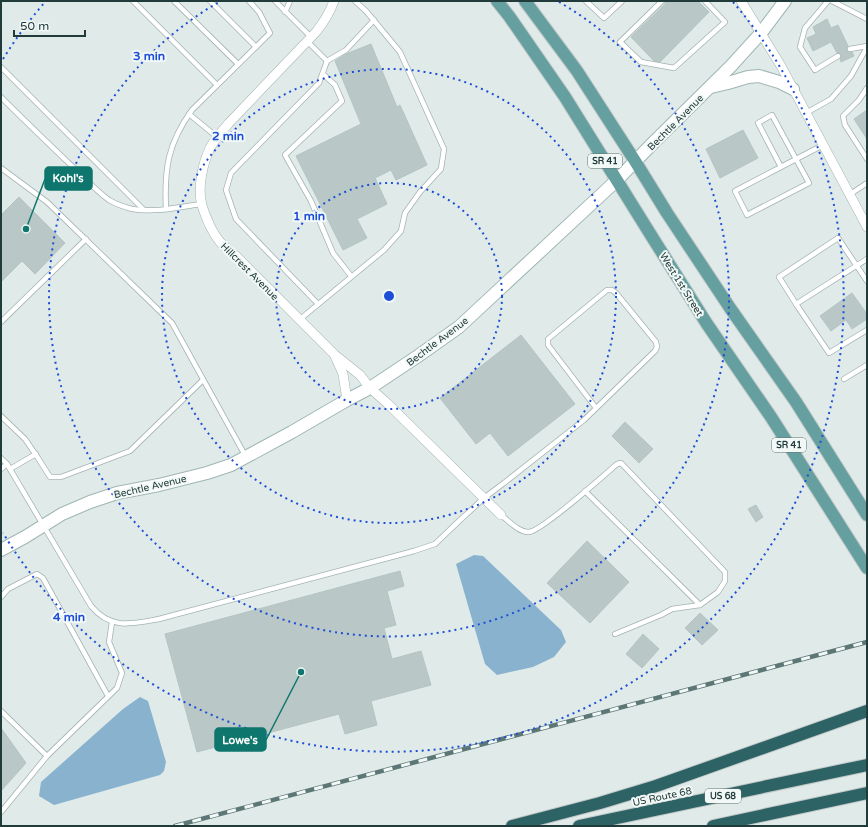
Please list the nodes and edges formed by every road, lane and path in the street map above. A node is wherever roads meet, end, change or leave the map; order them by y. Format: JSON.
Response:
{"nodes":[{"id":1,"x":133,"y":1,"type":"edge"},
{"id":2,"x":174,"y":1,"type":"edge"},
{"id":3,"x":210,"y":1,"type":"edge"},
{"id":4,"x":249,"y":1,"type":"edge"},
{"id":5,"x":274,"y":1,"type":"edge"},
{"id":6,"x":290,"y":1,"type":"edge"},
{"id":7,"x":334,"y":1,"type":"edge"},
{"id":8,"x":355,"y":1,"type":"edge"},
{"id":9,"x":497,"y":1,"type":"edge"},
{"id":10,"x":524,"y":1,"type":"edge"},
{"id":11,"x":586,"y":1,"type":"edge"},
{"id":12,"x":622,"y":1,"type":"edge"},
{"id":13,"x":662,"y":1,"type":"edge"},
{"id":14,"x":705,"y":1,"type":"edge"},
{"id":15,"x":741,"y":1,"type":"edge"},
{"id":16,"x":785,"y":1,"type":"edge"},
{"id":17,"x":828,"y":1,"type":"edge"},
{"id":18,"x":832,"y":1,"type":"edge"},
{"id":19,"x":285,"y":12,"type":"junction"},
{"id":20,"x":867,"y":19,"type":"edge"},
{"id":21,"x":374,"y":20,"type":"junction"},
{"id":22,"x":761,"y":33,"type":"junction"},
{"id":23,"x":309,"y":39,"type":"junction"},
{"id":24,"x":256,"y":47,"type":"junction"},
{"id":25,"x":867,"y":47,"type":"edge"},
{"id":26,"x":850,"y":49,"type":"dead end"},
{"id":27,"x":838,"y":56,"type":"dead end"},
{"id":28,"x":327,"y":61,"type":"junction"},
{"id":29,"x":238,"y":64,"type":"junction"},
{"id":30,"x":1,"y":67,"type":"edge"},
{"id":31,"x":323,"y":74,"type":"junction"},
{"id":32,"x":217,"y":85,"type":"junction"},
{"id":33,"x":711,"y":87,"type":"junction"},
{"id":34,"x":867,"y":88,"type":"edge"},
{"id":35,"x":793,"y":89,"type":"junction"},
{"id":36,"x":1,"y":97,"type":"edge"},
{"id":37,"x":806,"y":113,"type":"junction"},
{"id":38,"x":189,"y":114,"type":"junction"},
{"id":39,"x":217,"y":137,"type":"junction"},
{"id":40,"x":823,"y":145,"type":"junction"},
{"id":41,"x":796,"y":159,"type":"junction"},
{"id":42,"x":867,"y":159,"type":"edge"},
{"id":43,"x":635,"y":161,"type":"junction"},
{"id":44,"x":781,"y":167,"type":"junction"},
{"id":45,"x":1,"y":168,"type":"edge"},
{"id":46,"x":617,"y":180,"type":"junction"},
{"id":47,"x":867,"y":183,"type":"edge"},
{"id":48,"x":850,"y":195,"type":"junction"},
{"id":49,"x":201,"y":204,"type":"junction"},
{"id":50,"x":166,"y":209,"type":"junction"},
{"id":51,"x":144,"y":210,"type":"junction"},
{"id":52,"x":867,"y":227,"type":"edge"},
{"id":53,"x":86,"y":239,"type":"junction"},
{"id":54,"x":867,"y":259,"type":"edge"},
{"id":55,"x":857,"y":266,"type":"junction"},
{"id":56,"x":351,"y":276,"type":"junction"},
{"id":57,"x":867,"y":281,"type":"edge"},
{"id":58,"x":318,"y":304,"type":"junction"},
{"id":59,"x":796,"y":304,"type":"junction"},
{"id":60,"x":299,"y":320,"type":"junction"},
{"id":61,"x":1,"y":322,"type":"edge"},
{"id":62,"x":867,"y":330,"type":"edge"},
{"id":63,"x":335,"y":355,"type":"junction"},
{"id":64,"x":867,"y":365,"type":"edge"},
{"id":65,"x":844,"y":379,"type":"dead end"},
{"id":66,"x":203,"y":380,"type":"junction"},
{"id":67,"x":370,"y":388,"type":"junction"},
{"id":68,"x":347,"y":400,"type":"junction"},
{"id":69,"x":596,"y":408,"type":"junction"},
{"id":70,"x":1,"y":416,"type":"edge"},
{"id":71,"x":36,"y":454,"type":"junction"},
{"id":72,"x":246,"y":457,"type":"junction"},
{"id":73,"x":1,"y":458,"type":"edge"},
{"id":74,"x":7,"y":464,"type":"junction"},
{"id":75,"x":1,"y":469,"type":"edge"},
{"id":76,"x":10,"y":469,"type":"junction"},
{"id":77,"x":585,"y":491,"type":"junction"},
{"id":78,"x":484,"y":498,"type":"junction"},
{"id":79,"x":501,"y":515,"type":"joint"},
{"id":80,"x":867,"y":515,"type":"edge"},
{"id":81,"x":44,"y":525,"type":"junction"},
{"id":82,"x":1,"y":550,"type":"edge"},
{"id":83,"x":867,"y":568,"type":"edge"},
{"id":84,"x":1,"y":597,"type":"edge"},
{"id":85,"x":700,"y":605,"type":"junction"},
{"id":86,"x":112,"y":622,"type":"junction"},
{"id":87,"x":615,"y":634,"type":"dead end"},
{"id":88,"x":108,"y":696,"type":"junction"},
{"id":89,"x":1,"y":711,"type":"edge"},
{"id":90,"x":867,"y":711,"type":"edge"},
{"id":91,"x":47,"y":756,"type":"junction"},
{"id":92,"x":867,"y":765,"type":"edge"},
{"id":93,"x":867,"y":794,"type":"edge"},
{"id":94,"x":1,"y":812,"type":"edge"},
{"id":95,"x":512,"y":826,"type":"edge"},
{"id":96,"x":580,"y":826,"type":"edge"},
{"id":97,"x":713,"y":826,"type":"edge"}],
"edges":[{"from":1,"to":32,"type":"lane"},
{"from":2,"to":29,"type":"lane"},
{"from":3,"to":24,"type":"lane"},
{"from":4,"to":24,"type":"lane"},
{"from":5,"to":19,"type":"lane"},
{"from":6,"to":19,"type":"lane"},
{"from":7,"to":23,"type":"street","name":"Hillcrest Avenue"},
{"from":8,"to":21,"type":"lane"},
{"from":9,"to":46,"type":"main road","name":"West 1st Street","number":"SR 41"},
{"from":10,"to":43,"type":"main road","number":"SR 41"},
{"from":11,"to":12,"type":"lane"},
{"from":13,"to":14,"type":"lane"},
{"from":15,"to":22,"type":"street"},
{"from":16,"to":22,"type":"street","name":"Bechtle Avenue"},
{"from":17,"to":27,"type":"lane"},
{"from":18,"to":20,"type":"lane"},
{"from":19,"to":23,"type":"lane"},
{"from":21,"to":28,"type":"lane"},
{"from":21,"to":56,"type":"lane"},
{"from":22,"to":33,"type":"street","name":"Bechtle Avenue"},
{"from":22,"to":35,"type":"street"},
{"from":23,"to":28,"type":"lane"},
{"from":23,"to":39,"type":"street","name":"Hillcrest Avenue"},
{"from":24,"to":29,"type":"lane"},
{"from":25,"to":26,"type":"lane"},
{"from":25,"to":37,"type":"lane"},
{"from":28,"to":31,"type":"lane"},
{"from":29,"to":32,"type":"lane"},
{"from":30,"to":51,"type":"lane"},
{"from":31,"to":56,"type":"lane"},
{"from":31,"to":58,"type":"lane"},
{"from":32,"to":38,"type":"lane"},
{"from":33,"to":35,"type":"street"},
{"from":33,"to":43,"type":"street","name":"Bechtle Avenue"},
{"from":34,"to":42,"type":"lane"},
{"from":35,"to":37,"type":"street"},
{"from":36,"to":51,"type":"lane"},
{"from":37,"to":40,"type":"street"},
{"from":38,"to":39,"type":"lane"},
{"from":38,"to":50,"type":"lane"},
{"from":39,"to":49,"type":"street","name":"Hillcrest Avenue"},
{"from":40,"to":41,"type":"lane"},
{"from":40,"to":48,"type":"street"},
{"from":41,"to":44,"type":"lane"},
{"from":41,"to":44,"type":"lane"},
{"from":41,"to":44,"type":"lane"},
{"from":43,"to":46,"type":"street","name":"Bechtle Avenue"},
{"from":43,"to":80,"type":"main road","number":"SR 41"},
{"from":45,"to":53,"type":"lane"},
{"from":46,"to":67,"type":"street","name":"Bechtle Avenue"},
{"from":46,"to":83,"type":"main road","name":"West 1st Street","number":"SR 41"},
{"from":47,"to":48,"type":"lane"},
{"from":48,"to":52,"type":"street"},
{"from":49,"to":50,"type":"lane"},
{"from":49,"to":60,"type":"street","name":"Hillcrest Avenue"},
{"from":50,"to":51,"type":"lane"},
{"from":53,"to":61,"type":"lane"},
{"from":53,"to":66,"type":"lane"},
{"from":54,"to":55,"type":"lane"},
{"from":55,"to":57,"type":"lane"},
{"from":55,"to":59,"type":"lane"},
{"from":55,"to":59,"type":"lane"},
{"from":56,"to":58,"type":"lane"},
{"from":58,"to":60,"type":"lane"},
{"from":59,"to":62,"type":"lane"},
{"from":60,"to":63,"type":"street","name":"Hillcrest Avenue"},
{"from":63,"to":67,"type":"street","name":"Hillcrest Avenue"},
{"from":63,"to":68,"type":"street","name":"Hillcrest Avenue"},
{"from":64,"to":65,"type":"lane"},
{"from":66,"to":71,"type":"lane"},
{"from":66,"to":72,"type":"lane"},
{"from":67,"to":68,"type":"street","name":"Bechtle Avenue"},
{"from":67,"to":78,"type":"street","name":"Hillcrest Avenue"},
{"from":68,"to":72,"type":"street","name":"Bechtle Avenue"},
{"from":69,"to":69,"type":"lane"},
{"from":69,"to":78,"type":"lane"},
{"from":70,"to":71,"type":"lane"},
{"from":71,"to":76,"type":"lane"},
{"from":72,"to":81,"type":"street","name":"Bechtle Avenue"},
{"from":73,"to":74,"type":"lane"},
{"from":74,"to":75,"type":"lane"},
{"from":74,"to":76,"type":"lane"},
{"from":76,"to":81,"type":"lane"},
{"from":77,"to":79,"type":"lane"},
{"from":77,"to":85,"type":"lane"},
{"from":77,"to":85,"type":"lane"},
{"from":78,"to":79,"type":"street","name":"Hillcrest Avenue"},
{"from":78,"to":86,"type":"lane"},
{"from":81,"to":82,"type":"street","name":"Bechtle Avenue"},
{"from":81,"to":86,"type":"lane"},
{"from":84,"to":88,"type":"lane"},
{"from":85,"to":87,"type":"lane"},
{"from":86,"to":88,"type":"lane"},
{"from":88,"to":91,"type":"lane"},
{"from":89,"to":91,"type":"lane"},
{"from":90,"to":95,"type":"highway"},
{"from":91,"to":94,"type":"lane"},
{"from":92,"to":96,"type":"highway","name":"US Route 68","number":"US 68"},
{"from":93,"to":97,"type":"highway"}]}
